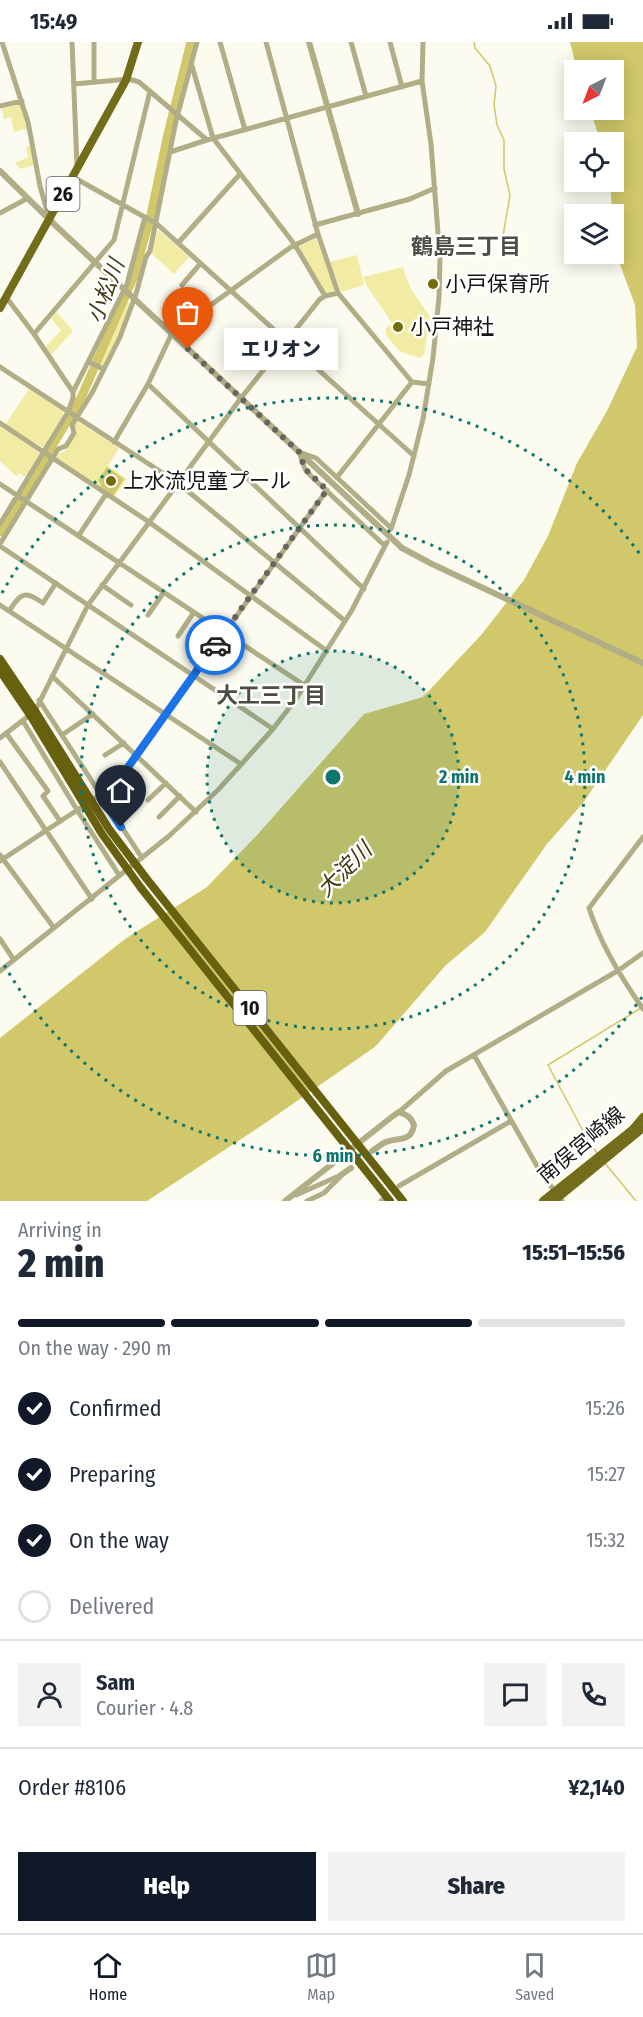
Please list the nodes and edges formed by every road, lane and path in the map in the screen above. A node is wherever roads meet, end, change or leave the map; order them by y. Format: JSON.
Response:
{"nodes":[{"id":1,"x":2,"y":42,"type":"edge"},
{"id":2,"x":72,"y":42,"type":"edge"},
{"id":3,"x":94,"y":42,"type":"edge"},
{"id":4,"x":138,"y":42,"type":"edge"},
{"id":5,"x":197,"y":42,"type":"edge"},
{"id":6,"x":220,"y":42,"type":"edge"},
{"id":7,"x":266,"y":42,"type":"edge"},
{"id":8,"x":309,"y":42,"type":"edge"},
{"id":9,"x":351,"y":42,"type":"edge"},
{"id":10,"x":390,"y":42,"type":"edge"},
{"id":11,"x":423,"y":42,"type":"edge"},
{"id":12,"x":192,"y":66,"type":"junction"},
{"id":13,"x":126,"y":80,"type":"junction"},
{"id":14,"x":422,"y":81,"type":"junction"},
{"id":15,"x":94,"y":82,"type":"junction"},
{"id":16,"x":74,"y":84,"type":"junction"},
{"id":17,"x":402,"y":87,"type":"junction"},
{"id":18,"x":150,"y":91,"type":"junction"},
{"id":19,"x":366,"y":96,"type":"junction"},
{"id":20,"x":22,"y":101,"type":"junction"},
{"id":21,"x":0,"y":106,"type":"edge"},
{"id":22,"x":329,"y":106,"type":"junction"},
{"id":23,"x":178,"y":116,"type":"junction"},
{"id":24,"x":288,"y":118,"type":"junction"},
{"id":25,"x":245,"y":130,"type":"junction"},
{"id":26,"x":210,"y":139,"type":"junction"},
{"id":27,"x":170,"y":152,"type":"junction"},
{"id":28,"x":77,"y":168,"type":"junction"},
{"id":29,"x":0,"y":171,"type":"edge"},
{"id":30,"x":240,"y":174,"type":"junction"},
{"id":31,"x":73,"y":177,"type":"junction"},
{"id":32,"x":435,"y":188,"type":"junction"},
{"id":33,"x":28,"y":198,"type":"junction"},
{"id":34,"x":124,"y":205,"type":"junction"},
{"id":35,"x":0,"y":213,"type":"edge"},
{"id":36,"x":358,"y":214,"type":"junction"},
{"id":37,"x":145,"y":217,"type":"junction"},
{"id":38,"x":49,"y":219,"type":"junction"},
{"id":39,"x":157,"y":224,"type":"junction"},
{"id":40,"x":315,"y":225,"type":"junction"},
{"id":41,"x":318,"y":234,"type":"junction"},
{"id":42,"x":178,"y":243,"type":"junction"},
{"id":43,"x":294,"y":245,"type":"junction"},
{"id":44,"x":95,"y":261,"type":"junction"},
{"id":45,"x":200,"y":264,"type":"junction"},
{"id":46,"x":182,"y":285,"type":"dead end"},
{"id":47,"x":124,"y":289,"type":"junction"},
{"id":48,"x":230,"y":291,"type":"junction"},
{"id":49,"x":338,"y":293,"type":"junction"},
{"id":50,"x":325,"y":296,"type":"junction"},
{"id":51,"x":6,"y":297,"type":"junction"},
{"id":52,"x":133,"y":298,"type":"junction"},
{"id":53,"x":0,"y":308,"type":"edge"},
{"id":54,"x":172,"y":333,"type":"junction"},
{"id":55,"x":34,"y":334,"type":"junction"},
{"id":56,"x":286,"y":342,"type":"junction"},
{"id":57,"x":88,"y":362,"type":"junction"},
{"id":58,"x":0,"y":367,"type":"edge"},
{"id":59,"x":104,"y":369,"type":"junction"},
{"id":60,"x":412,"y":382,"type":"junction"},
{"id":61,"x":148,"y":384,"type":"junction"},
{"id":62,"x":429,"y":384,"type":"junction"},
{"id":63,"x":73,"y":392,"type":"junction"},
{"id":64,"x":241,"y":398,"type":"junction"},
{"id":65,"x":68,"y":412,"type":"junction"},
{"id":66,"x":77,"y":417,"type":"junction"},
{"id":67,"x":0,"y":423,"type":"edge"},
{"id":68,"x":379,"y":425,"type":"junction"},
{"id":69,"x":114,"y":442,"type":"junction"},
{"id":70,"x":208,"y":442,"type":"junction"},
{"id":71,"x":44,"y":452,"type":"junction"},
{"id":72,"x":299,"y":452,"type":"junction"},
{"id":73,"x":414,"y":456,"type":"junction"},
{"id":74,"x":53,"y":458,"type":"junction"},
{"id":75,"x":338,"y":476,"type":"junction"},
{"id":76,"x":178,"y":483,"type":"junction"},
{"id":77,"x":0,"y":484,"type":"edge"},
{"id":78,"x":327,"y":490,"type":"junction"},
{"id":79,"x":106,"y":494,"type":"junction"},
{"id":80,"x":17,"y":495,"type":"junction"},
{"id":81,"x":26,"y":501,"type":"junction"},
{"id":82,"x":149,"y":522,"type":"junction"},
{"id":83,"x":0,"y":524,"type":"edge"},
{"id":84,"x":300,"y":528,"type":"junction"},
{"id":85,"x":79,"y":535,"type":"junction"},
{"id":86,"x":0,"y":545,"type":"edge"},
{"id":87,"x":119,"y":563,"type":"junction"},
{"id":88,"x":275,"y":563,"type":"junction"},
{"id":89,"x":56,"y":583,"type":"junction"},
{"id":90,"x":102,"y":585,"type":"junction"},
{"id":91,"x":364,"y":589,"type":"junction"},
{"id":92,"x":164,"y":592,"type":"junction"},
{"id":93,"x":250,"y":597,"type":"junction"},
{"id":94,"x":0,"y":605,"type":"edge"},
{"id":95,"x":88,"y":605,"type":"junction"},
{"id":96,"x":131,"y":605,"type":"dead end"},
{"id":97,"x":9,"y":611,"type":"junction"},
{"id":98,"x":194,"y":612,"type":"junction"},
{"id":99,"x":148,"y":615,"type":"dead end"},
{"id":100,"x":345,"y":621,"type":"junction"},
{"id":101,"x":225,"y":632,"type":"junction"},
{"id":102,"x":178,"y":636,"type":"dead end"},
{"id":103,"x":66,"y":648,"type":"junction"},
{"id":104,"x":327,"y":651,"type":"junction"},
{"id":105,"x":0,"y":659,"type":"edge"},
{"id":106,"x":643,"y":663,"type":"edge"},
{"id":107,"x":0,"y":671,"type":"edge"},
{"id":108,"x":193,"y":675,"type":"junction"},
{"id":109,"x":52,"y":676,"type":"junction"},
{"id":110,"x":304,"y":685,"type":"junction"},
{"id":111,"x":39,"y":700,"type":"junction"},
{"id":112,"x":93,"y":714,"type":"junction"},
{"id":113,"x":166,"y":714,"type":"junction"},
{"id":114,"x":29,"y":716,"type":"junction"},
{"id":115,"x":273,"y":729,"type":"junction"},
{"id":116,"x":6,"y":733,"type":"junction"},
{"id":117,"x":62,"y":735,"type":"junction"},
{"id":118,"x":0,"y":738,"type":"edge"},
{"id":119,"x":124,"y":743,"type":"junction"},
{"id":120,"x":105,"y":755,"type":"dead end"},
{"id":121,"x":136,"y":755,"type":"junction"},
{"id":122,"x":0,"y":762,"type":"edge"},
{"id":123,"x":242,"y":764,"type":"junction"},
{"id":124,"x":166,"y":783,"type":"junction"},
{"id":125,"x":100,"y":795,"type":"junction"},
{"id":126,"x":180,"y":796,"type":"junction"},
{"id":127,"x":148,"y":800,"type":"dead end"},
{"id":128,"x":76,"y":810,"type":"junction"},
{"id":129,"x":196,"y":812,"type":"junction"},
{"id":130,"x":159,"y":817,"type":"dead end"},
{"id":131,"x":60,"y":821,"type":"junction"},
{"id":132,"x":45,"y":831,"type":"junction"},
{"id":133,"x":643,"y":837,"type":"edge"},
{"id":134,"x":1,"y":858,"type":"edge"},
{"id":135,"x":142,"y":858,"type":"junction"},
{"id":136,"x":119,"y":875,"type":"junction"},
{"id":137,"x":92,"y":899,"type":"junction"},
{"id":138,"x":54,"y":928,"type":"junction"},
{"id":139,"x":0,"y":939,"type":"edge"},
{"id":140,"x":643,"y":953,"type":"edge"},
{"id":141,"x":14,"y":960,"type":"junction"},
{"id":142,"x":619,"y":970,"type":"junction"},
{"id":143,"x":0,"y":971,"type":"edge"},
{"id":144,"x":642,"y":1008,"type":"edge"},
{"id":145,"x":474,"y":1054,"type":"junction"},
{"id":146,"x":399,"y":1112,"type":"junction"},
{"id":147,"x":643,"y":1118,"type":"edge"},
{"id":148,"x":511,"y":1121,"type":"junction"},
{"id":149,"x":643,"y":1128,"type":"edge"},
{"id":150,"x":358,"y":1144,"type":"junction"},
{"id":151,"x":349,"y":1151,"type":"junction"},
{"id":152,"x":372,"y":1151,"type":"dead end"},
{"id":153,"x":605,"y":1155,"type":"junction"},
{"id":154,"x":351,"y":1168,"type":"dead end"},
{"id":155,"x":341,"y":1175,"type":"junction"},
{"id":156,"x":399,"y":1186,"type":"dead end"},
{"id":157,"x":557,"y":1198,"type":"edge"},
{"id":158,"x":287,"y":1200,"type":"edge"},
{"id":159,"x":307,"y":1201,"type":"edge"},
{"id":160,"x":384,"y":1201,"type":"edge"},
{"id":161,"x":403,"y":1201,"type":"edge"},
{"id":162,"x":543,"y":1201,"type":"edge"}],
"edges":[{"from":1,"to":20,"type":"street"},
{"from":2,"to":16,"type":"street"},
{"from":3,"to":15,"type":"street"},
{"from":4,"to":13,"type":"main road","number":"26"},
{"from":5,"to":12,"type":"street"},
{"from":6,"to":25,"type":"street"},
{"from":7,"to":24,"type":"street"},
{"from":8,"to":22,"type":"street"},
{"from":9,"to":19,"type":"street"},
{"from":10,"to":17,"type":"street"},
{"from":11,"to":14,"type":"street"},
{"from":12,"to":23,"type":"street"},
{"from":12,"to":26,"type":"street"},
{"from":13,"to":15,"type":"street"},
{"from":13,"to":18,"type":"street"},
{"from":13,"to":28,"type":"main road","number":"26"},
{"from":14,"to":17,"type":"street"},
{"from":14,"to":32,"type":"street"},
{"from":15,"to":16,"type":"street"},
{"from":16,"to":28,"type":"street"},
{"from":17,"to":19,"type":"street"},
{"from":18,"to":23,"type":"street"},
{"from":18,"to":34,"type":"street"},
{"from":19,"to":22,"type":"street"},
{"from":20,"to":21,"type":"street"},
{"from":20,"to":38,"type":"street"},
{"from":22,"to":24,"type":"street"},
{"from":22,"to":36,"type":"street"},
{"from":23,"to":26,"type":"street"},
{"from":23,"to":27,"type":"street"},
{"from":24,"to":25,"type":"street"},
{"from":24,"to":40,"type":"street"},
{"from":25,"to":26,"type":"street"},
{"from":26,"to":27,"type":"street"},
{"from":26,"to":30,"type":"street"},
{"from":27,"to":39,"type":"street"},
{"from":28,"to":31,"type":"main road","number":"26"},
{"from":29,"to":33,"type":"street"},
{"from":30,"to":42,"type":"street"},
{"from":30,"to":43,"type":"street"},
{"from":31,"to":34,"type":"street"},
{"from":31,"to":38,"type":"main road","number":"26"},
{"from":32,"to":36,"type":"street"},
{"from":32,"to":62,"type":"street"},
{"from":33,"to":35,"type":"street"},
{"from":33,"to":38,"type":"street"},
{"from":34,"to":37,"type":"street"},
{"from":34,"to":44,"type":"street"},
{"from":36,"to":40,"type":"street"},
{"from":37,"to":39,"type":"street"},
{"from":37,"to":47,"type":"street"},
{"from":38,"to":44,"type":"street"},
{"from":38,"to":51,"type":"main road","number":"26"},
{"from":39,"to":42,"type":"street"},
{"from":39,"to":52,"type":"street"},
{"from":40,"to":41,"type":"street"},
{"from":41,"to":43,"type":"street"},
{"from":41,"to":49,"type":"street"},
{"from":42,"to":45,"type":"street"},
{"from":43,"to":48,"type":"street"},
{"from":43,"to":50,"type":"street"},
{"from":44,"to":47,"type":"street"},
{"from":44,"to":55,"type":"street"},
{"from":45,"to":46,"type":"street"},
{"from":45,"to":48,"type":"street"},
{"from":47,"to":52,"type":"street"},
{"from":47,"to":57,"type":"street"},
{"from":48,"to":54,"type":"street"},
{"from":48,"to":56,"type":"street"},
{"from":49,"to":50,"type":"street"},
{"from":49,"to":60,"type":"street"},
{"from":50,"to":56,"type":"street"},
{"from":51,"to":53,"type":"main road","number":"26"},
{"from":51,"to":55,"type":"street"},
{"from":52,"to":54,"type":"street"},
{"from":52,"to":59,"type":"street"},
{"from":54,"to":61,"type":"street"},
{"from":54,"to":64,"type":"street"},
{"from":55,"to":63,"type":"street"},
{"from":56,"to":64,"type":"street"},
{"from":56,"to":68,"type":"street"},
{"from":57,"to":59,"type":"street"},
{"from":57,"to":63,"type":"street"},
{"from":58,"to":65,"type":"street"},
{"from":59,"to":66,"type":"street"},
{"from":60,"to":62,"type":"street"},
{"from":60,"to":68,"type":"street"},
{"from":61,"to":69,"type":"street"},
{"from":61,"to":70,"type":"street"},
{"from":62,"to":73,"type":"street"},
{"from":63,"to":65,"type":"street"},
{"from":64,"to":70,"type":"street"},
{"from":64,"to":72,"type":"street"},
{"from":65,"to":66,"type":"street"},
{"from":65,"to":71,"type":"street"},
{"from":66,"to":69,"type":"street"},
{"from":66,"to":74,"type":"street"},
{"from":67,"to":71,"type":"street"},
{"from":68,"to":73,"type":"street"},
{"from":68,"to":75,"type":"street"},
{"from":69,"to":76,"type":"street"},
{"from":70,"to":76,"type":"street"},
{"from":70,"to":84,"type":"street"},
{"from":71,"to":74,"type":"street"},
{"from":71,"to":80,"type":"street"},
{"from":72,"to":75,"type":"street"},
{"from":72,"to":78,"type":"street"},
{"from":72,"to":106,"type":"street","bridge":true},
{"from":73,"to":75,"type":"street"},
{"from":74,"to":79,"type":"street"},
{"from":74,"to":81,"type":"street"},
{"from":76,"to":82,"type":"street"},
{"from":76,"to":88,"type":"street"},
{"from":77,"to":80,"type":"street"},
{"from":78,"to":84,"type":"street"},
{"from":78,"to":91,"type":"street"},
{"from":79,"to":82,"type":"street"},
{"from":79,"to":85,"type":"street"},
{"from":80,"to":81,"type":"street"},
{"from":80,"to":83,"type":"street"},
{"from":81,"to":85,"type":"street"},
{"from":81,"to":86,"type":"street"},
{"from":82,"to":87,"type":"street"},
{"from":82,"to":93,"type":"street"},
{"from":84,"to":88,"type":"street"},
{"from":84,"to":91,"type":"street"},
{"from":85,"to":87,"type":"street"},
{"from":86,"to":89,"type":"street"},
{"from":87,"to":90,"type":"street"},
{"from":87,"to":92,"type":"street"},
{"from":88,"to":93,"type":"street"},
{"from":88,"to":100,"type":"street"},
{"from":89,"to":95,"type":"street"},
{"from":89,"to":97,"type":"street"},
{"from":90,"to":95,"type":"street"},
{"from":90,"to":96,"type":"street"},
{"from":91,"to":100,"type":"street"},
{"from":92,"to":98,"type":"street"},
{"from":92,"to":99,"type":"street"},
{"from":93,"to":101,"type":"street"},
{"from":93,"to":104,"type":"street"},
{"from":94,"to":97,"type":"street"},
{"from":95,"to":103,"type":"street"},
{"from":95,"to":108,"type":"street"},
{"from":97,"to":103,"type":"street"},
{"from":98,"to":101,"type":"street"},
{"from":98,"to":102,"type":"street"},
{"from":100,"to":104,"type":"street"},
{"from":101,"to":108,"type":"street"},
{"from":101,"to":110,"type":"street"},
{"from":103,"to":109,"type":"street"},
{"from":103,"to":113,"type":"street"},
{"from":104,"to":110,"type":"street"},
{"from":105,"to":114,"type":"highway","number":"10"},
{"from":107,"to":114,"type":"highway","number":"10"},
{"from":108,"to":113,"type":"street"},
{"from":108,"to":115,"type":"street"},
{"from":109,"to":111,"type":"street"},
{"from":109,"to":112,"type":"street"},
{"from":110,"to":115,"type":"street"},
{"from":111,"to":114,"type":"street"},
{"from":111,"to":117,"type":"street"},
{"from":112,"to":117,"type":"street"},
{"from":112,"to":119,"type":"street"},
{"from":113,"to":121,"type":"street"},
{"from":113,"to":123,"type":"street"},
{"from":114,"to":116,"type":"street"},
{"from":114,"to":128,"type":"street"},
{"from":114,"to":150,"type":"highway","number":"10","bridge":true},
{"from":114,"to":151,"type":"highway","number":"10","bridge":true},
{"from":115,"to":123,"type":"street"},
{"from":116,"to":118,"type":"street"},
{"from":116,"to":131,"type":"street"},
{"from":117,"to":125,"type":"street"},
{"from":119,"to":120,"type":"street"},
{"from":119,"to":121,"type":"street"},
{"from":121,"to":124,"type":"street"},
{"from":121,"to":125,"type":"street"},
{"from":122,"to":132,"type":"street"},
{"from":123,"to":129,"type":"street"},
{"from":124,"to":126,"type":"street"},
{"from":124,"to":127,"type":"street"},
{"from":125,"to":128,"type":"street"},
{"from":125,"to":135,"type":"street"},
{"from":126,"to":129,"type":"street"},
{"from":126,"to":130,"type":"street"},
{"from":128,"to":131,"type":"street"},
{"from":128,"to":136,"type":"street"},
{"from":129,"to":135,"type":"street"},
{"from":131,"to":132,"type":"street"},
{"from":132,"to":134,"type":"street"},
{"from":132,"to":137,"type":"street"},
{"from":133,"to":142,"type":"street"},
{"from":134,"to":138,"type":"street"},
{"from":135,"to":136,"type":"street"},
{"from":136,"to":137,"type":"street"},
{"from":137,"to":138,"type":"street"},
{"from":138,"to":141,"type":"street"},
{"from":139,"to":141,"type":"street"},
{"from":140,"to":142,"type":"street"},
{"from":141,"to":143,"type":"street"},
{"from":142,"to":144,"type":"street"},
{"from":142,"to":145,"type":"street"},
{"from":145,"to":146,"type":"street"},
{"from":145,"to":148,"type":"street"},
{"from":146,"to":150,"type":"street"},
{"from":146,"to":152,"type":"street"},
{"from":147,"to":153,"type":"main road","name":"南俣宮崎線"},
{"from":148,"to":156,"type":"street"},
{"from":148,"to":157,"type":"street"},
{"from":149,"to":153,"type":"main road","name":"南俣宮崎線"},
{"from":150,"to":151,"type":"street"},
{"from":150,"to":161,"type":"highway","number":"10"},
{"from":151,"to":158,"type":"street"},
{"from":151,"to":160,"type":"highway","number":"10"},
{"from":153,"to":157,"type":"main road","name":"南俣宮崎線"},
{"from":154,"to":155,"type":"street"},
{"from":155,"to":158,"type":"street"},
{"from":155,"to":159,"type":"street"},
{"from":157,"to":162,"type":"main road","name":"南俣宮崎線"}]}
